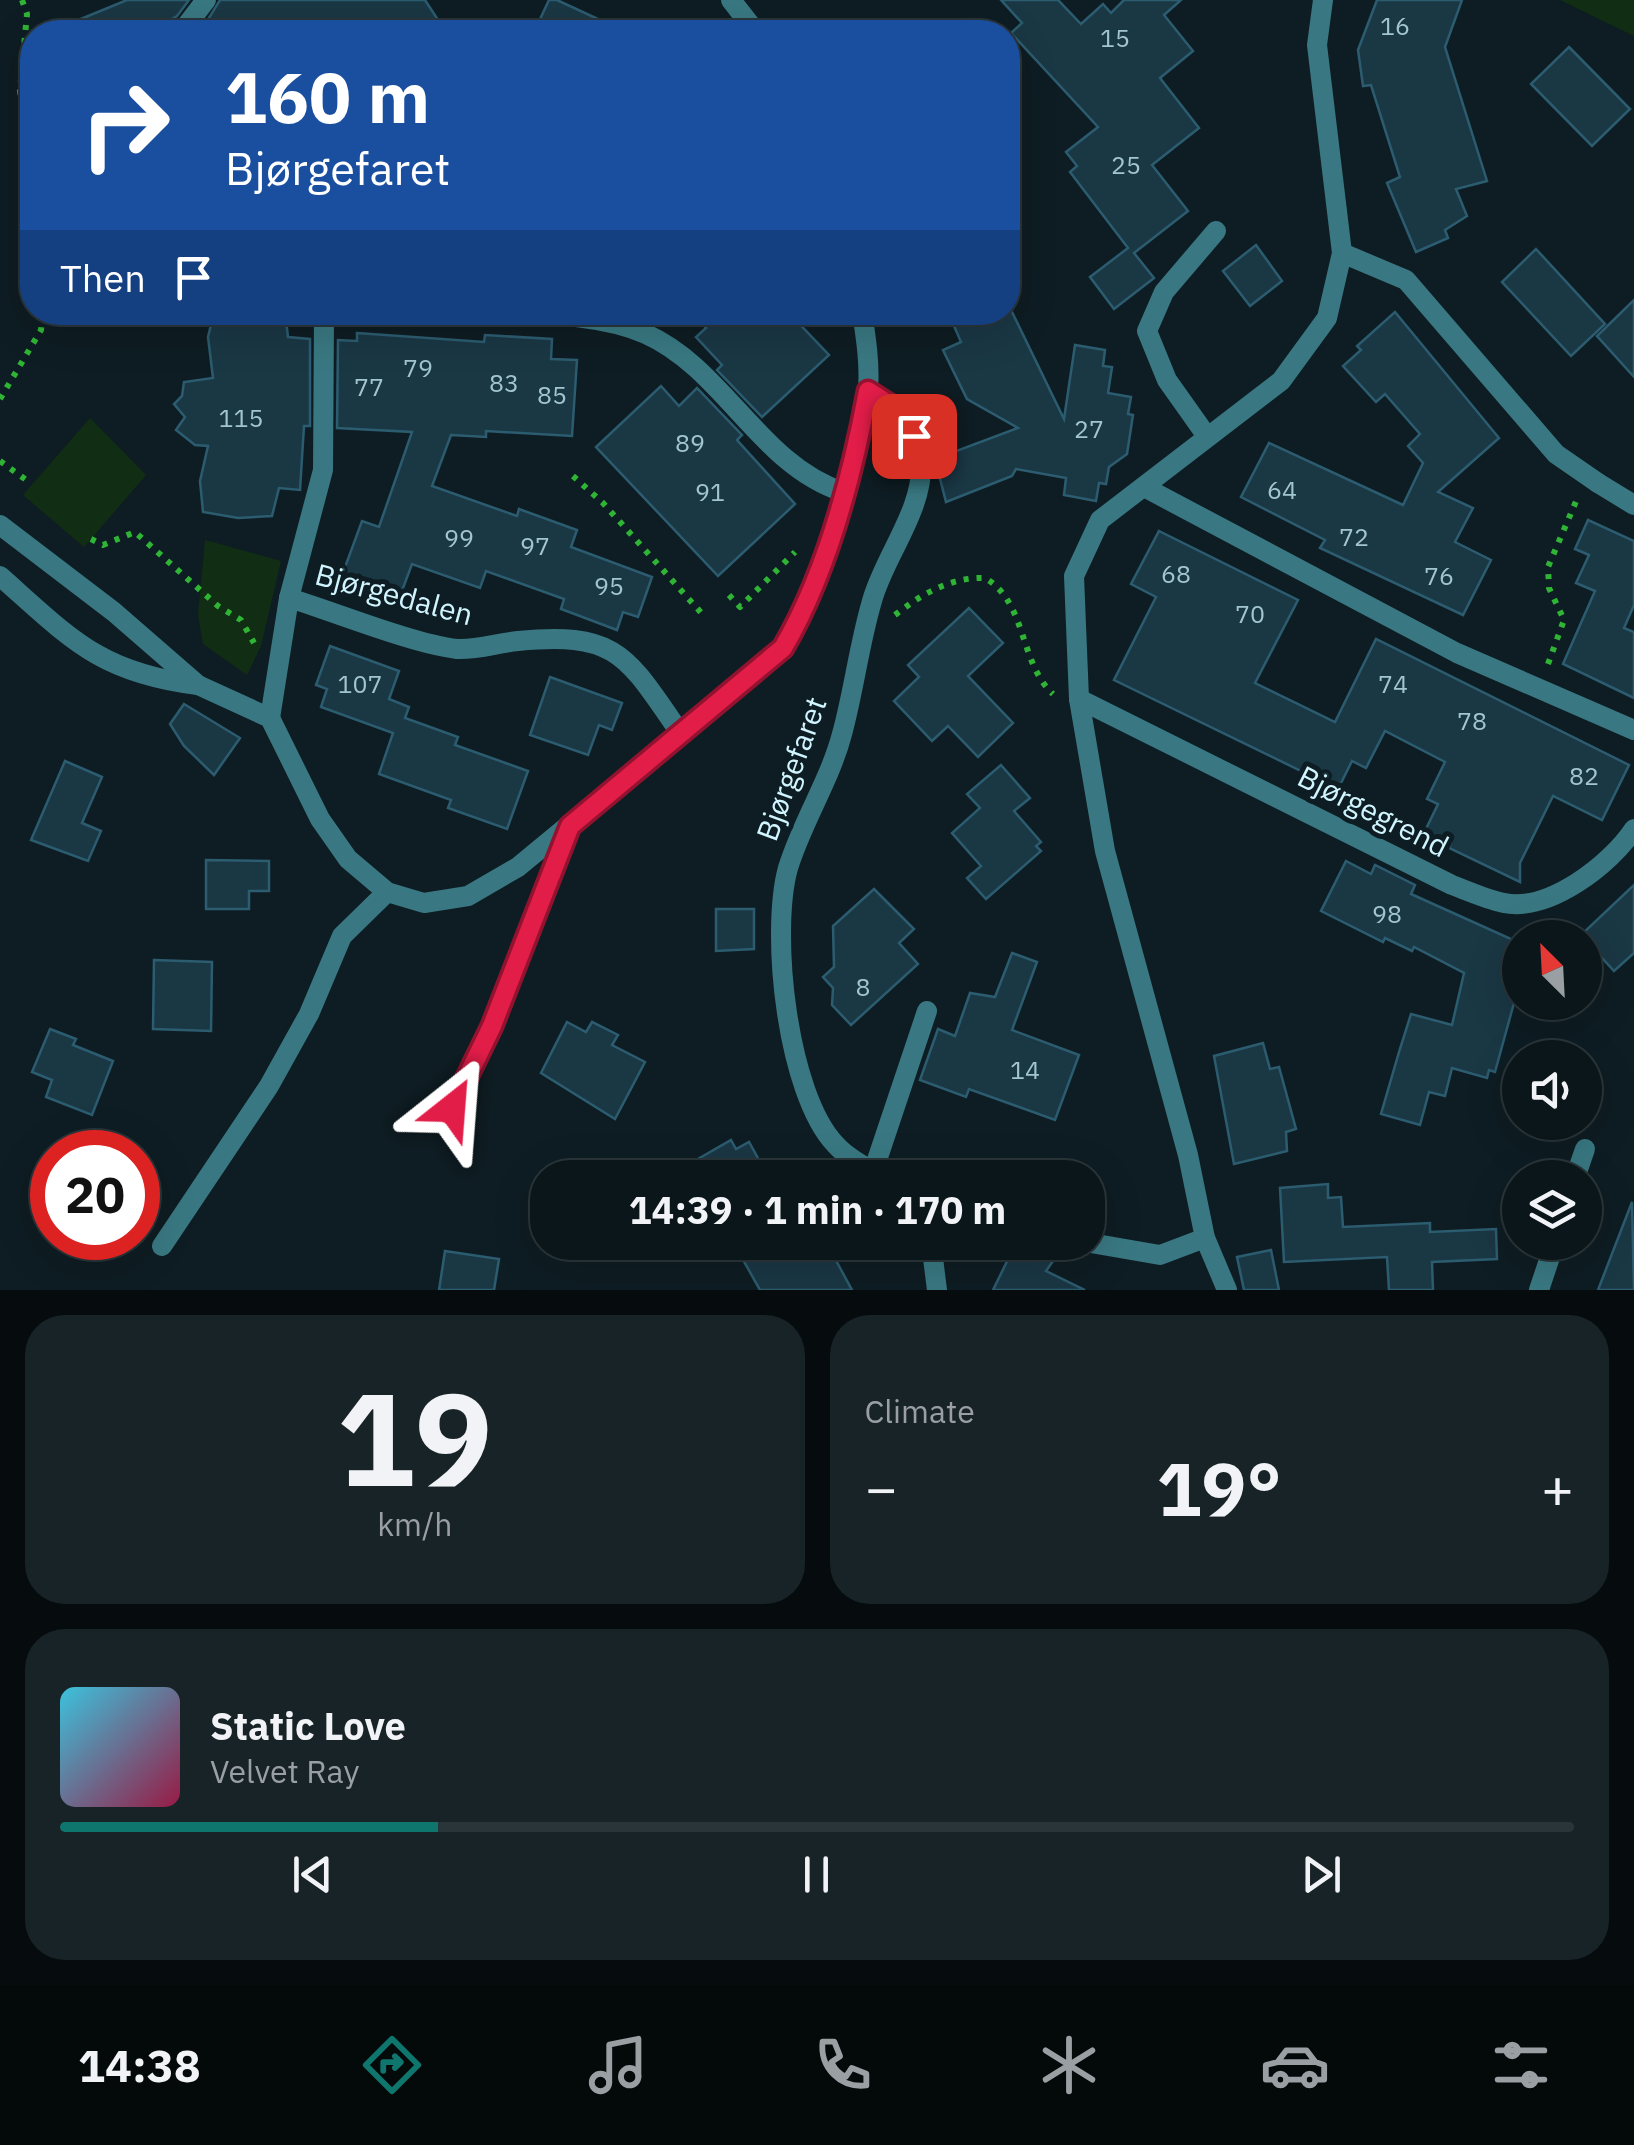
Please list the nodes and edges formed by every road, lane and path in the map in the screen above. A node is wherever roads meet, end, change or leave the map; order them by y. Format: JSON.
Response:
{"nodes":[{"id":1,"x":731,"y":0,"type":"edge"},
{"id":2,"x":1323,"y":0,"type":"edge"},
{"id":3,"x":747,"y":20,"type":"edge"},
{"id":4,"x":1216,"y":231,"type":"dead end"},
{"id":5,"x":1342,"y":252,"type":"junction"},
{"id":6,"x":42,"y":325,"type":"edge"},
{"id":7,"x":324,"y":325,"type":"edge"},
{"id":8,"x":620,"y":325,"type":"edge"},
{"id":9,"x":863,"y":325,"type":"edge"},
{"id":10,"x":868,"y":391,"type":"junction"},
{"id":11,"x":0,"y":399,"type":"edge"},
{"id":12,"x":1206,"y":436,"type":"junction"},
{"id":13,"x":0,"y":461,"type":"edge"},
{"id":14,"x":573,"y":476,"type":"dead end"},
{"id":15,"x":1592,"y":479,"type":"junction"},
{"id":16,"x":29,"y":482,"type":"dead end"},
{"id":17,"x":1144,"y":487,"type":"junction"},
{"id":18,"x":843,"y":492,"type":"junction"},
{"id":19,"x":1634,"y":505,"type":"edge"},
{"id":20,"x":0,"y":526,"type":"edge"},
{"id":21,"x":92,"y":538,"type":"dead end"},
{"id":22,"x":780,"y":567,"type":"dead end"},
{"id":23,"x":0,"y":576,"type":"edge"},
{"id":24,"x":729,"y":595,"type":"dead end"},
{"id":25,"x":289,"y":598,"type":"junction"},
{"id":26,"x":704,"y":616,"type":"dead end"},
{"id":27,"x":866,"y":630,"type":"junction"},
{"id":28,"x":280,"y":656,"type":"junction"},
{"id":29,"x":198,"y":685,"type":"junction"},
{"id":30,"x":1538,"y":688,"type":"junction"},
{"id":31,"x":1079,"y":698,"type":"junction"},
{"id":32,"x":270,"y":718,"type":"junction"},
{"id":33,"x":1634,"y":730,"type":"edge"},
{"id":34,"x":681,"y":734,"type":"junction"},
{"id":35,"x":570,"y":826,"type":"junction"},
{"id":36,"x":1634,"y":829,"type":"edge"},
{"id":37,"x":387,"y":892,"type":"junction"},
{"id":38,"x":927,"y":1011,"type":"dead end"},
{"id":39,"x":452,"y":1108,"type":"dead end"},
{"id":40,"x":1585,"y":1149,"type":"dead end"},
{"id":41,"x":858,"y":1160,"type":"edge"},
{"id":42,"x":883,"y":1160,"type":"edge"},
{"id":43,"x":1582,"y":1160,"type":"edge"},
{"id":44,"x":1205,"y":1238,"type":"junction"},
{"id":45,"x":162,"y":1246,"type":"dead end"},
{"id":46,"x":1105,"y":1246,"type":"edge"},
{"id":47,"x":933,"y":1260,"type":"edge"},
{"id":48,"x":1549,"y":1260,"type":"edge"},
{"id":49,"x":937,"y":1290,"type":"edge"},
{"id":50,"x":1226,"y":1290,"type":"edge"},
{"id":51,"x":1540,"y":1290,"type":"edge"}],
"edges":[{"from":1,"to":3,"type":"street"},
{"from":2,"to":5,"type":"street"},
{"from":4,"to":12,"type":"street"},
{"from":5,"to":12,"type":"street"},
{"from":5,"to":15,"type":"street"},
{"from":6,"to":11,"type":"path"},
{"from":7,"to":25,"type":"street","name":"Bjørgedalen"},
{"from":8,"to":18,"type":"street"},
{"from":9,"to":10,"type":"street"},
{"from":10,"to":18,"type":"street"},
{"from":10,"to":27,"type":"street","name":"Bjørgefaret"},
{"from":12,"to":17,"type":"street"},
{"from":13,"to":16,"type":"path"},
{"from":14,"to":26,"type":"path"},
{"from":15,"to":19,"type":"street"},
{"from":15,"to":30,"type":"path"},
{"from":17,"to":30,"type":"street"},
{"from":17,"to":31,"type":"street"},
{"from":18,"to":34,"type":"street"},
{"from":20,"to":29,"type":"street"},
{"from":21,"to":28,"type":"path"},
{"from":22,"to":24,"type":"path"},
{"from":23,"to":29,"type":"street"},
{"from":25,"to":28,"type":"street","name":"Bjørgedalen"},
{"from":25,"to":34,"type":"street","name":"Bjørgedalen"},
{"from":27,"to":31,"type":"path"},
{"from":27,"to":41,"type":"street","name":"Bjørgefaret"},
{"from":28,"to":32,"type":"street","name":"Bjørgedalen"},
{"from":29,"to":32,"type":"street"},
{"from":30,"to":33,"type":"street"},
{"from":31,"to":36,"type":"street","name":"Bjørgegrend"},
{"from":31,"to":44,"type":"street"},
{"from":32,"to":37,"type":"street"},
{"from":34,"to":35,"type":"street"},
{"from":35,"to":37,"type":"street"},
{"from":35,"to":39,"type":"street"},
{"from":37,"to":45,"type":"street"},
{"from":38,"to":42,"type":"street","name":"Bjørgefaret"},
{"from":40,"to":43,"type":"street"},
{"from":44,"to":46,"type":"street"},
{"from":44,"to":50,"type":"street"},
{"from":47,"to":49,"type":"street"},
{"from":48,"to":51,"type":"street"}]}
